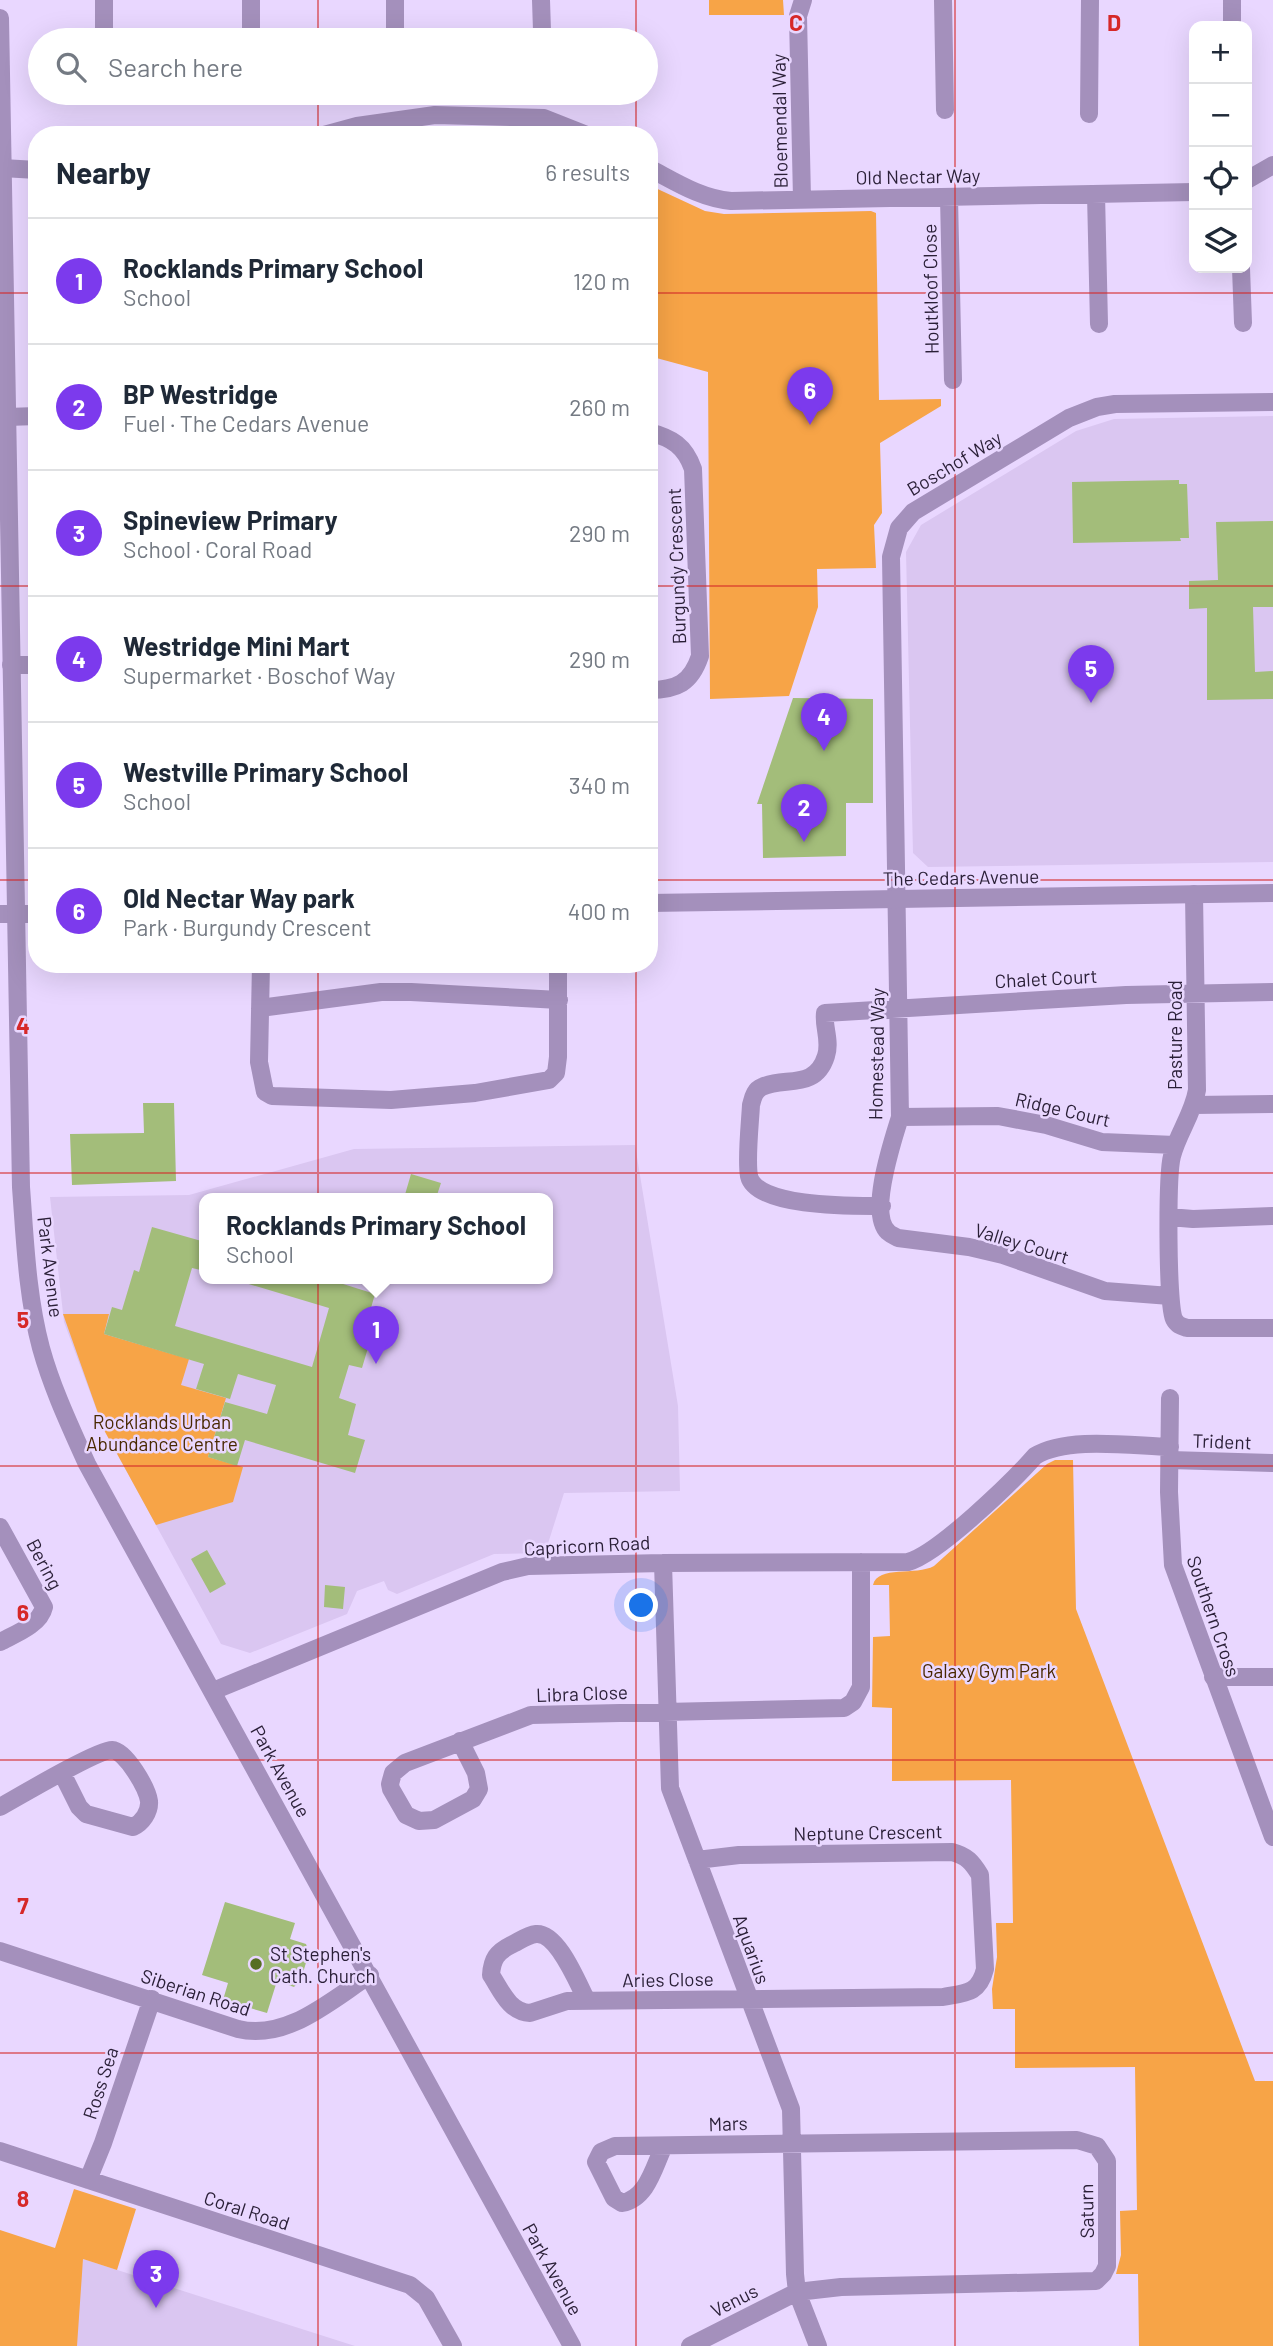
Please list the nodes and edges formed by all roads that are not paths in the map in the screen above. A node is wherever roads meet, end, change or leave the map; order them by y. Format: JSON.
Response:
{"nodes":[{"id":1,"x":104,"y":0,"type":"edge"},
{"id":2,"x":251,"y":0,"type":"edge"},
{"id":3,"x":395,"y":0,"type":"edge"},
{"id":4,"x":541,"y":0,"type":"edge"},
{"id":5,"x":803,"y":0,"type":"edge"},
{"id":6,"x":943,"y":0,"type":"edge"},
{"id":7,"x":1090,"y":0,"type":"edge"},
{"id":8,"x":1232,"y":0,"type":"edge"},
{"id":9,"x":0,"y":18,"type":"edge"},
{"id":10,"x":1232,"y":21,"type":"edge"},
{"id":11,"x":104,"y":28,"type":"edge"},
{"id":12,"x":251,"y":28,"type":"edge"},
{"id":13,"x":395,"y":28,"type":"edge"},
{"id":14,"x":542,"y":28,"type":"edge"},
{"id":15,"x":945,"y":110,"type":"dead end"},
{"id":16,"x":1089,"y":114,"type":"dead end"},
{"id":17,"x":400,"y":126,"type":"edge"},
{"id":18,"x":544,"y":126,"type":"edge"},
{"id":19,"x":1273,"y":165,"type":"edge"},
{"id":20,"x":1,"y":168,"type":"edge"},
{"id":21,"x":28,"y":170,"type":"edge"},
{"id":22,"x":658,"y":173,"type":"edge"},
{"id":23,"x":1252,"y":177,"type":"edge"},
{"id":24,"x":1189,"y":192,"type":"edge"},
{"id":25,"x":1096,"y":194,"type":"junction"},
{"id":26,"x":949,"y":197,"type":"junction"},
{"id":27,"x":802,"y":199,"type":"junction"},
{"id":28,"x":1241,"y":273,"type":"edge"},
{"id":29,"x":1243,"y":323,"type":"dead end"},
{"id":30,"x":1099,"y":324,"type":"dead end"},
{"id":31,"x":953,"y":380,"type":"dead end"},
{"id":32,"x":1273,"y":402,"type":"edge"},
{"id":33,"x":7,"y":416,"type":"junction"},
{"id":34,"x":28,"y":416,"type":"edge"},
{"id":35,"x":658,"y":434,"type":"edge"},
{"id":36,"x":4,"y":540,"type":"edge"},
{"id":37,"x":12,"y":665,"type":"junction"},
{"id":38,"x":28,"y":665,"type":"edge"},
{"id":39,"x":658,"y":689,"type":"edge"},
{"id":40,"x":1273,"y":893,"type":"edge"},
{"id":41,"x":1194,"y":894,"type":"junction"},
{"id":42,"x":897,"y":899,"type":"junction"},
{"id":43,"x":658,"y":903,"type":"edge"},
{"id":44,"x":8,"y":914,"type":"edge"},
{"id":45,"x":28,"y":914,"type":"edge"},
{"id":46,"x":261,"y":973,"type":"edge"},
{"id":47,"x":558,"y":973,"type":"edge"},
{"id":48,"x":1273,"y":992,"type":"edge"},
{"id":49,"x":1196,"y":994,"type":"junction"},
{"id":50,"x":559,"y":1000,"type":"junction"},
{"id":51,"x":260,"y":1008,"type":"junction"},
{"id":52,"x":898,"y":1010,"type":"junction"},
{"id":53,"x":1273,"y":1104,"type":"edge"},
{"id":54,"x":1195,"y":1105,"type":"junction"},
{"id":55,"x":900,"y":1117,"type":"junction"},
{"id":56,"x":1175,"y":1144,"type":"junction"},
{"id":57,"x":882,"y":1206,"type":"junction"},
{"id":58,"x":1273,"y":1216,"type":"edge"},
{"id":59,"x":1169,"y":1217,"type":"junction"},
{"id":60,"x":1170,"y":1296,"type":"junction"},
{"id":61,"x":1273,"y":1328,"type":"edge"},
{"id":62,"x":1170,"y":1398,"type":"dead end"},
{"id":63,"x":1170,"y":1453,"type":"junction"},
{"id":64,"x":1273,"y":1463,"type":"edge"},
{"id":65,"x":0,"y":1527,"type":"edge"},
{"id":66,"x":861,"y":1562,"type":"junction"},
{"id":67,"x":663,"y":1563,"type":"junction"},
{"id":68,"x":0,"y":1642,"type":"edge"},
{"id":69,"x":1213,"y":1677,"type":"junction"},
{"id":70,"x":1273,"y":1677,"type":"edge"},
{"id":71,"x":213,"y":1691,"type":"junction"},
{"id":72,"x":667,"y":1712,"type":"junction"},
{"id":73,"x":460,"y":1741,"type":"junction"},
{"id":74,"x":62,"y":1773,"type":"junction"},
{"id":75,"x":0,"y":1807,"type":"edge"},
{"id":76,"x":1273,"y":1838,"type":"edge"},
{"id":77,"x":697,"y":1860,"type":"junction"},
{"id":78,"x":0,"y":1951,"type":"edge"},
{"id":79,"x":370,"y":1975,"type":"junction"},
{"id":80,"x":749,"y":1998,"type":"junction"},
{"id":81,"x":152,"y":1999,"type":"junction"},
{"id":82,"x":587,"y":2001,"type":"junction"},
{"id":83,"x":793,"y":2142,"type":"junction"},
{"id":84,"x":664,"y":2146,"type":"dead end"},
{"id":85,"x":0,"y":2151,"type":"edge"},
{"id":86,"x":88,"y":2180,"type":"junction"},
{"id":87,"x":797,"y":2292,"type":"junction"},
{"id":88,"x":453,"y":2346,"type":"edge"},
{"id":89,"x":572,"y":2346,"type":"edge"},
{"id":90,"x":690,"y":2346,"type":"edge"},
{"id":91,"x":818,"y":2346,"type":"edge"}],
"edges":[{"from":1,"to":11,"type":"street"},
{"from":2,"to":12,"type":"street"},
{"from":3,"to":13,"type":"street"},
{"from":4,"to":14,"type":"street"},
{"from":5,"to":27,"type":"street","name":"Bloemendal Way"},
{"from":6,"to":15,"type":"street"},
{"from":7,"to":16,"type":"street"},
{"from":8,"to":10,"type":"street"},
{"from":9,"to":20,"type":"street","name":"Park Avenue"},
{"from":17,"to":18,"type":"street"},
{"from":19,"to":23,"type":"street"},
{"from":20,"to":21,"type":"street"},
{"from":20,"to":33,"type":"street","name":"Park Avenue"},
{"from":22,"to":27,"type":"street","name":"Old Nectar Way"},
{"from":24,"to":25,"type":"street","name":"Old Nectar Way"},
{"from":25,"to":26,"type":"street","name":"Old Nectar Way"},
{"from":25,"to":30,"type":"street"},
{"from":26,"to":27,"type":"street","name":"Old Nectar Way"},
{"from":26,"to":31,"type":"street","name":"Houtkloof Close"},
{"from":28,"to":29,"type":"street"},
{"from":32,"to":42,"type":"street","name":"Boschof Way"},
{"from":33,"to":34,"type":"street"},
{"from":33,"to":36,"type":"street","name":"Park Avenue"},
{"from":35,"to":39,"type":"street","name":"Burgundy Crescent"},
{"from":36,"to":37,"type":"street","name":"Park Avenue"},
{"from":37,"to":38,"type":"street"},
{"from":37,"to":44,"type":"street","name":"Park Avenue"},
{"from":40,"to":41,"type":"street","name":"The Cedars Avenue"},
{"from":41,"to":42,"type":"street","name":"The Cedars Avenue"},
{"from":41,"to":49,"type":"street","name":"Pasture Road"},
{"from":42,"to":43,"type":"street","name":"The Cedars Avenue"},
{"from":42,"to":52,"type":"street","name":"Homestead Way"},
{"from":44,"to":45,"type":"street"},
{"from":44,"to":71,"type":"street","name":"Park Avenue"},
{"from":46,"to":51,"type":"street"},
{"from":47,"to":50,"type":"street"},
{"from":48,"to":49,"type":"street","name":"Chalet Court"},
{"from":49,"to":52,"type":"street","name":"Chalet Court"},
{"from":49,"to":54,"type":"street","name":"Pasture Road"},
{"from":50,"to":51,"type":"street"},
{"from":50,"to":51,"type":"street"},
{"from":52,"to":55,"type":"street","name":"Homestead Way"},
{"from":52,"to":57,"type":"street","name":"Chalet Court"},
{"from":53,"to":54,"type":"street"},
{"from":54,"to":56,"type":"street","name":"Pasture Road"},
{"from":55,"to":56,"type":"street","name":"Ridge Court"},
{"from":55,"to":57,"type":"street","name":"Homestead Way"},
{"from":56,"to":59,"type":"street","name":"Pasture Road"},
{"from":57,"to":60,"type":"street","name":"Valley Court"},
{"from":58,"to":59,"type":"street"},
{"from":59,"to":60,"type":"street","name":"Pasture Road"},
{"from":60,"to":61,"type":"street"},
{"from":62,"to":63,"type":"street","name":"Southern Cross"},
{"from":63,"to":64,"type":"street","name":"Trident"},
{"from":63,"to":66,"type":"street","name":"Capricorn Road"},
{"from":63,"to":69,"type":"street","name":"Southern Cross"},
{"from":65,"to":68,"type":"street","name":"Bering"},
{"from":66,"to":67,"type":"street","name":"Capricorn Road"},
{"from":66,"to":72,"type":"street"},
{"from":67,"to":71,"type":"street","name":"Capricorn Road"},
{"from":67,"to":72,"type":"street","name":"Aquarius"},
{"from":69,"to":70,"type":"street"},
{"from":69,"to":76,"type":"street","name":"Southern Cross"},
{"from":71,"to":79,"type":"street","name":"Park Avenue"},
{"from":72,"to":73,"type":"street","name":"Libra Close"},
{"from":72,"to":77,"type":"street","name":"Aquarius"},
{"from":73,"to":73,"type":"street","name":"Libra Close"},
{"from":74,"to":74,"type":"street"},
{"from":74,"to":75,"type":"street"},
{"from":77,"to":80,"type":"street","name":"Aquarius"},
{"from":77,"to":80,"type":"street","name":"Neptune Crescent"},
{"from":78,"to":81,"type":"street","name":"Siberian Road"},
{"from":79,"to":81,"type":"street","name":"Siberian Road"},
{"from":79,"to":89,"type":"street","name":"Park Avenue"},
{"from":80,"to":82,"type":"street","name":"Aries Close"},
{"from":80,"to":83,"type":"street","name":"Aquarius"},
{"from":81,"to":86,"type":"street","name":"Ross Sea"},
{"from":82,"to":82,"type":"street","name":"Aries Close"},
{"from":83,"to":84,"type":"street","name":"Mars"},
{"from":83,"to":87,"type":"street","name":"Aquarius"},
{"from":83,"to":87,"type":"street","name":"Saturn"},
{"from":85,"to":86,"type":"street","name":"Coral Road"},
{"from":86,"to":88,"type":"street","name":"Coral Road"},
{"from":87,"to":90,"type":"street","name":"Venus"},
{"from":87,"to":91,"type":"street","name":"Aquarius"}]}
